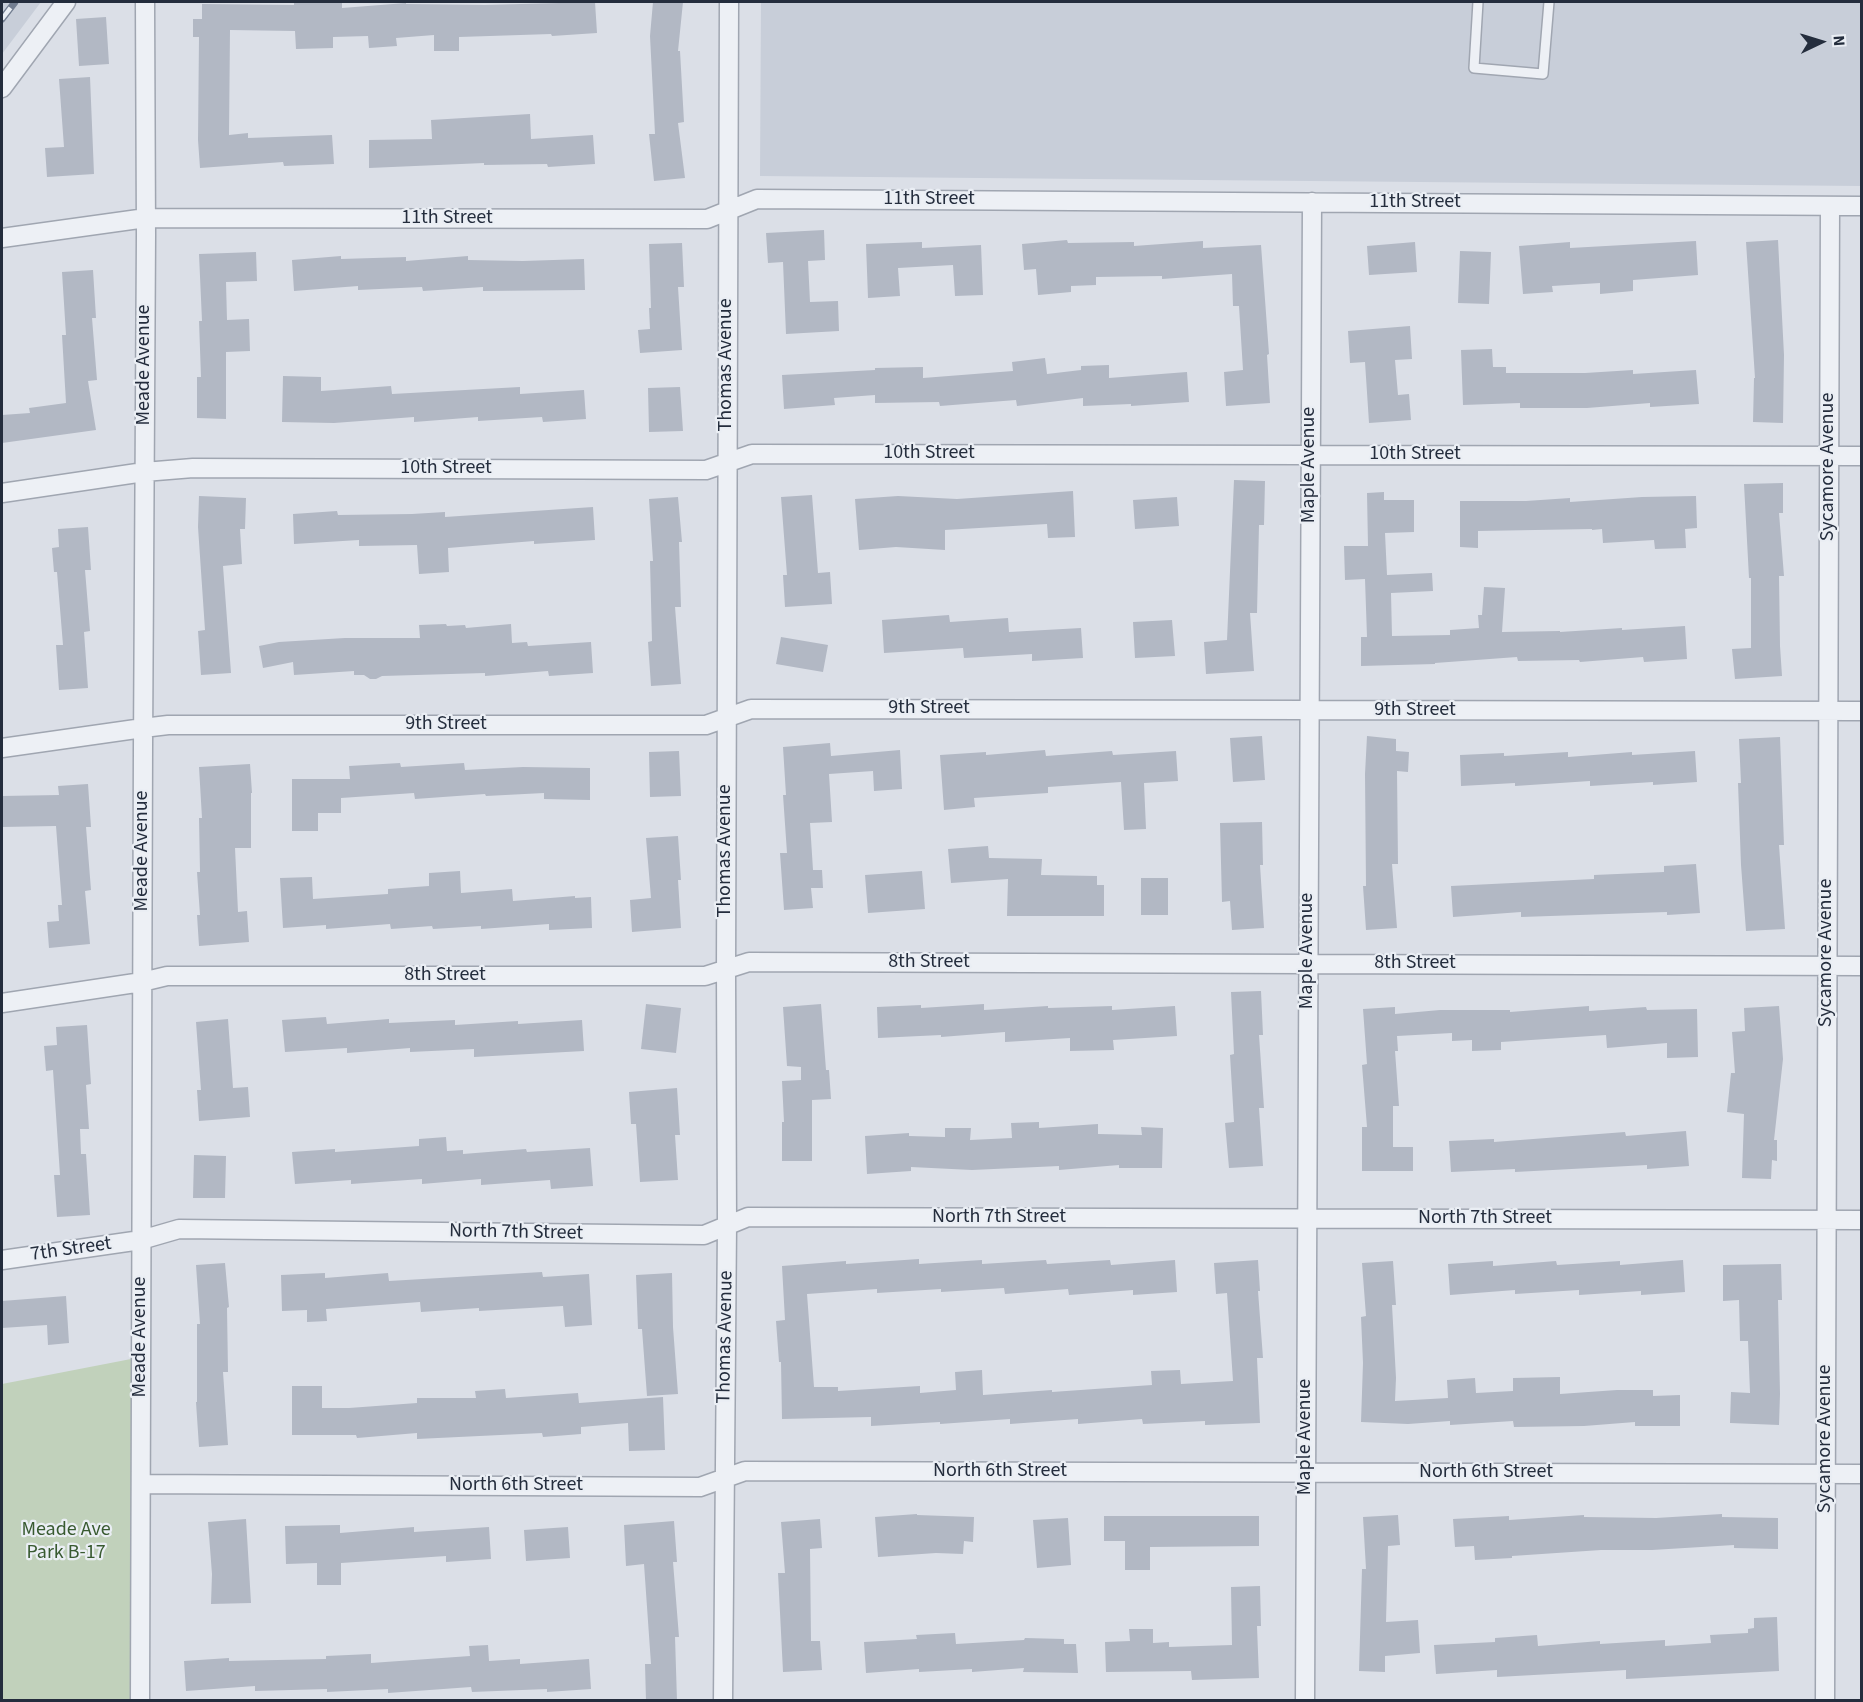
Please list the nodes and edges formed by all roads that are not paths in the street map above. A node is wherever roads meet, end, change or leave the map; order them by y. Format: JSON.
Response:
{"nodes":[{"id":1,"x":66,"y":2,"type":"edge"},
{"id":2,"x":145,"y":2,"type":"edge"},
{"id":3,"x":729,"y":2,"type":"edge"},
{"id":4,"x":1479,"y":2,"type":"edge"},
{"id":5,"x":1549,"y":2,"type":"edge"},
{"id":6,"x":2,"y":88,"type":"edge"},
{"id":7,"x":1312,"y":202,"type":"junction"},
{"id":8,"x":1830,"y":206,"type":"junction"},
{"id":9,"x":1862,"y":206,"type":"edge"},
{"id":10,"x":727,"y":212,"type":"junction"},
{"id":11,"x":146,"y":218,"type":"junction"},
{"id":12,"x":2,"y":238,"type":"edge"},
{"id":13,"x":1310,"y":455,"type":"junction"},
{"id":14,"x":1829,"y":456,"type":"junction"},
{"id":15,"x":1862,"y":456,"type":"edge"},
{"id":16,"x":728,"y":464,"type":"junction"},
{"id":17,"x":144,"y":472,"type":"junction"},
{"id":18,"x":2,"y":493,"type":"edge"},
{"id":19,"x":1309,"y":710,"type":"junction"},
{"id":20,"x":1862,"y":711,"type":"edge"},
{"id":21,"x":1829,"y":712,"type":"junction"},
{"id":22,"x":727,"y":717,"type":"junction"},
{"id":23,"x":143,"y":728,"type":"junction"},
{"id":24,"x":2,"y":748,"type":"edge"},
{"id":25,"x":1308,"y":964,"type":"junction"},
{"id":26,"x":1827,"y":965,"type":"junction"},
{"id":27,"x":1862,"y":966,"type":"edge"},
{"id":28,"x":726,"y":971,"type":"junction"},
{"id":29,"x":142,"y":982,"type":"junction"},
{"id":30,"x":2,"y":1003,"type":"edge"},
{"id":31,"x":1307,"y":1218,"type":"junction"},
{"id":32,"x":1826,"y":1220,"type":"junction"},
{"id":33,"x":1862,"y":1220,"type":"edge"},
{"id":34,"x":727,"y":1225,"type":"junction"},
{"id":35,"x":141,"y":1240,"type":"junction"},
{"id":36,"x":2,"y":1260,"type":"edge"},
{"id":37,"x":1306,"y":1472,"type":"junction"},
{"id":38,"x":1862,"y":1474,"type":"edge"},
{"id":39,"x":1825,"y":1475,"type":"junction"},
{"id":40,"x":724,"y":1478,"type":"junction"},
{"id":41,"x":141,"y":1484,"type":"junction"},
{"id":42,"x":140,"y":1701,"type":"edge"},
{"id":43,"x":723,"y":1701,"type":"edge"},
{"id":44,"x":1305,"y":1701,"type":"edge"},
{"id":45,"x":1825,"y":1701,"type":"edge"}],
"edges":[{"from":1,"to":6,"type":"street"},
{"from":2,"to":11,"type":"street","name":"Meade Avenue"},
{"from":3,"to":10,"type":"street","name":"Thomas Avenue"},
{"from":4,"to":5,"type":"lane"},
{"from":7,"to":8,"type":"street","name":"11th Street"},
{"from":7,"to":10,"type":"street","name":"11th Street"},
{"from":7,"to":13,"type":"street","name":"Maple Avenue"},
{"from":8,"to":9,"type":"street","name":"11th Street"},
{"from":8,"to":14,"type":"street","name":"Sycamore Avenue"},
{"from":10,"to":11,"type":"street","name":"11th Street"},
{"from":10,"to":16,"type":"street","name":"Thomas Avenue"},
{"from":11,"to":12,"type":"street","name":"11th Street"},
{"from":11,"to":17,"type":"street","name":"Meade Avenue"},
{"from":13,"to":14,"type":"street","name":"10th Street"},
{"from":13,"to":16,"type":"street","name":"10th Street"},
{"from":13,"to":19,"type":"street","name":"Maple Avenue"},
{"from":14,"to":15,"type":"street","name":"10th Street"},
{"from":14,"to":21,"type":"street","name":"Sycamore Avenue"},
{"from":16,"to":17,"type":"street","name":"10th Street"},
{"from":16,"to":22,"type":"street","name":"Thomas Avenue"},
{"from":17,"to":18,"type":"street","name":"10th Street"},
{"from":17,"to":23,"type":"street","name":"Meade Avenue"},
{"from":19,"to":21,"type":"street","name":"9th Street"},
{"from":19,"to":22,"type":"street","name":"9th Street"},
{"from":19,"to":25,"type":"street","name":"Maple Avenue"},
{"from":20,"to":21,"type":"street","name":"9th Street"},
{"from":21,"to":26,"type":"street","name":"Sycamore Avenue"},
{"from":22,"to":23,"type":"street","name":"9th Street"},
{"from":22,"to":28,"type":"street","name":"Thomas Avenue"},
{"from":23,"to":24,"type":"street","name":"9th Street"},
{"from":23,"to":29,"type":"street","name":"Meade Avenue"},
{"from":25,"to":26,"type":"street","name":"8th Street"},
{"from":25,"to":28,"type":"street","name":"8th Street"},
{"from":25,"to":31,"type":"street","name":"Maple Avenue"},
{"from":26,"to":27,"type":"street","name":"8th Street"},
{"from":26,"to":32,"type":"street","name":"Sycamore Avenue"},
{"from":28,"to":29,"type":"street","name":"8th Street"},
{"from":28,"to":34,"type":"street","name":"Thomas Avenue"},
{"from":29,"to":30,"type":"street","name":"8th Street"},
{"from":29,"to":35,"type":"street","name":"Meade Avenue"},
{"from":31,"to":32,"type":"street","name":"North 7th Street"},
{"from":31,"to":34,"type":"street","name":"North 7th Street"},
{"from":31,"to":37,"type":"street","name":"Maple Avenue"},
{"from":32,"to":33,"type":"street","name":"North 7th Street"},
{"from":32,"to":39,"type":"street","name":"Sycamore Avenue"},
{"from":34,"to":35,"type":"street","name":"North 7th Street"},
{"from":34,"to":40,"type":"street","name":"Thomas Avenue"},
{"from":35,"to":36,"type":"street","name":"7th Street"},
{"from":35,"to":41,"type":"street","name":"Meade Avenue"},
{"from":37,"to":39,"type":"street","name":"North 6th Street"},
{"from":37,"to":40,"type":"street","name":"North 6th Street"},
{"from":37,"to":44,"type":"street","name":"Maple Avenue"},
{"from":38,"to":39,"type":"street","name":"North 6th Street"},
{"from":39,"to":45,"type":"street","name":"Sycamore Avenue"},
{"from":40,"to":41,"type":"street","name":"North 6th Street"},
{"from":40,"to":43,"type":"street","name":"Thomas Avenue"},
{"from":41,"to":42,"type":"street","name":"Meade Avenue"}]}
